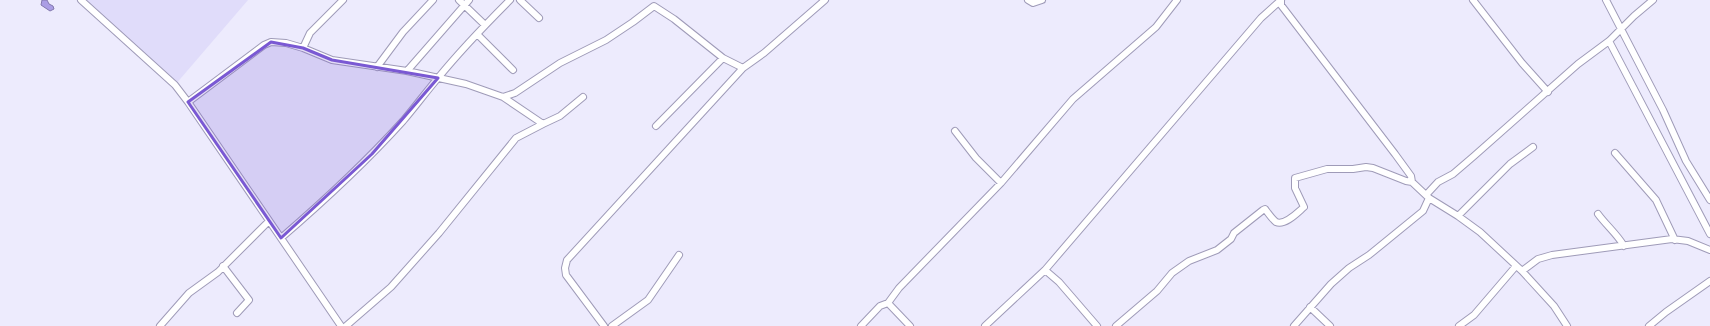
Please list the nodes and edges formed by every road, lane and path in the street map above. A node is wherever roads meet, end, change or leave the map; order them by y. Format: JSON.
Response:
{"nodes":[{"id":1,"x":81,"y":0,"type":"edge"},
{"id":2,"x":343,"y":0,"type":"edge"},
{"id":3,"x":433,"y":0,"type":"edge"},
{"id":4,"x":459,"y":0,"type":"edge"},
{"id":5,"x":469,"y":0,"type":"edge"},
{"id":6,"x":510,"y":0,"type":"edge"},
{"id":7,"x":520,"y":0,"type":"edge"},
{"id":8,"x":659,"y":0,"type":"edge"},
{"id":9,"x":825,"y":0,"type":"edge"},
{"id":10,"x":1028,"y":0,"type":"edge"},
{"id":11,"x":1042,"y":0,"type":"edge"},
{"id":12,"x":1176,"y":0,"type":"edge"},
{"id":13,"x":1281,"y":0,"type":"edge"},
{"id":14,"x":1473,"y":0,"type":"edge"},
{"id":15,"x":1606,"y":0,"type":"edge"},
{"id":16,"x":1653,"y":0,"type":"edge"},
{"id":17,"x":464,"y":5,"type":"junction"},
{"id":18,"x":654,"y":6,"type":"junction"},
{"id":19,"x":539,"y":18,"type":"dead end"},
{"id":20,"x":485,"y":25,"type":"junction"},
{"id":21,"x":1621,"y":29,"type":"junction"},
{"id":22,"x":477,"y":34,"type":"junction"},
{"id":23,"x":1609,"y":41,"type":"junction"},
{"id":24,"x":303,"y":48,"type":"junction"},
{"id":25,"x":723,"y":58,"type":"junction"},
{"id":26,"x":377,"y":67,"type":"junction"},
{"id":27,"x":743,"y":68,"type":"junction"},
{"id":28,"x":514,"y":70,"type":"dead end"},
{"id":29,"x":407,"y":71,"type":"junction"},
{"id":30,"x":438,"y":78,"type":"junction"},
{"id":31,"x":1548,"y":92,"type":"junction"},
{"id":32,"x":503,"y":97,"type":"junction"},
{"id":33,"x":583,"y":97,"type":"dead end"},
{"id":34,"x":188,"y":102,"type":"junction"},
{"id":35,"x":543,"y":124,"type":"junction"},
{"id":36,"x":656,"y":126,"type":"dead end"},
{"id":37,"x":955,"y":131,"type":"dead end"},
{"id":38,"x":1533,"y":147,"type":"dead end"},
{"id":39,"x":1615,"y":153,"type":"dead end"},
{"id":40,"x":1412,"y":182,"type":"junction"},
{"id":41,"x":1001,"y":183,"type":"junction"},
{"id":42,"x":1425,"y":194,"type":"junction"},
{"id":43,"x":1710,"y":200,"type":"edge"},
{"id":44,"x":1598,"y":214,"type":"dead end"},
{"id":45,"x":1458,"y":216,"type":"junction"},
{"id":46,"x":269,"y":221,"type":"junction"},
{"id":47,"x":1710,"y":234,"type":"edge"},
{"id":48,"x":281,"y":238,"type":"junction"},
{"id":49,"x":1675,"y":240,"type":"junction"},
{"id":50,"x":1624,"y":246,"type":"junction"},
{"id":51,"x":1710,"y":250,"type":"edge"},
{"id":52,"x":679,"y":255,"type":"dead end"},
{"id":53,"x":223,"y":266,"type":"junction"},
{"id":54,"x":1516,"y":266,"type":"junction"},
{"id":55,"x":1044,"y":270,"type":"junction"},
{"id":56,"x":1522,"y":271,"type":"junction"},
{"id":57,"x":1710,"y":281,"type":"edge"},
{"id":58,"x":888,"y":303,"type":"junction"},
{"id":59,"x":1310,"y":307,"type":"junction"},
{"id":60,"x":237,"y":313,"type":"dead end"},
{"id":61,"x":160,"y":326,"type":"edge"},
{"id":62,"x":341,"y":326,"type":"edge"},
{"id":63,"x":346,"y":326,"type":"edge"},
{"id":64,"x":604,"y":326,"type":"edge"},
{"id":65,"x":612,"y":326,"type":"edge"},
{"id":66,"x":861,"y":326,"type":"edge"},
{"id":67,"x":910,"y":326,"type":"edge"},
{"id":68,"x":985,"y":326,"type":"edge"},
{"id":69,"x":1098,"y":326,"type":"edge"},
{"id":70,"x":1116,"y":326,"type":"edge"},
{"id":71,"x":1294,"y":326,"type":"edge"},
{"id":72,"x":1330,"y":326,"type":"edge"},
{"id":73,"x":1459,"y":326,"type":"edge"},
{"id":74,"x":1567,"y":326,"type":"edge"},
{"id":75,"x":1649,"y":326,"type":"edge"}],
"edges":[{"from":1,"to":34,"type":"street"},
{"from":2,"to":24,"type":"street"},
{"from":3,"to":26,"type":"street"},
{"from":4,"to":17,"type":"street"},
{"from":5,"to":17,"type":"street"},
{"from":6,"to":20,"type":"street"},
{"from":7,"to":19,"type":"street"},
{"from":8,"to":18,"type":"street"},
{"from":9,"to":27,"type":"street"},
{"from":10,"to":11,"type":"street"},
{"from":12,"to":41,"type":"street"},
{"from":13,"to":40,"type":"street"},
{"from":13,"to":55,"type":"street"},
{"from":14,"to":31,"type":"street"},
{"from":15,"to":21,"type":"street"},
{"from":16,"to":21,"type":"street"},
{"from":17,"to":20,"type":"street"},
{"from":17,"to":29,"type":"street"},
{"from":18,"to":25,"type":"street"},
{"from":18,"to":32,"type":"street"},
{"from":20,"to":22,"type":"street"},
{"from":21,"to":23,"type":"street"},
{"from":21,"to":43,"type":"street"},
{"from":22,"to":28,"type":"street"},
{"from":22,"to":30,"type":"street"},
{"from":23,"to":31,"type":"street"},
{"from":23,"to":47,"type":"street"},
{"from":24,"to":26,"type":"street"},
{"from":24,"to":34,"type":"street"},
{"from":25,"to":27,"type":"street"},
{"from":25,"to":36,"type":"street"},
{"from":26,"to":29,"type":"street"},
{"from":27,"to":64,"type":"street"},
{"from":29,"to":30,"type":"street"},
{"from":30,"to":32,"type":"street"},
{"from":30,"to":48,"type":"street"},
{"from":31,"to":42,"type":"street"},
{"from":32,"to":35,"type":"street"},
{"from":33,"to":35,"type":"street"},
{"from":34,"to":46,"type":"street"},
{"from":35,"to":63,"type":"street"},
{"from":37,"to":41,"type":"street"},
{"from":38,"to":45,"type":"street"},
{"from":39,"to":49,"type":"street"},
{"from":40,"to":42,"type":"street"},
{"from":40,"to":70,"type":"street"},
{"from":41,"to":58,"type":"street"},
{"from":42,"to":45,"type":"street"},
{"from":42,"to":59,"type":"street"},
{"from":44,"to":50,"type":"street"},
{"from":45,"to":54,"type":"street"},
{"from":46,"to":48,"type":"street"},
{"from":46,"to":53,"type":"street"},
{"from":48,"to":62,"type":"street"},
{"from":49,"to":50,"type":"street"},
{"from":49,"to":51,"type":"street"},
{"from":50,"to":56,"type":"street"},
{"from":52,"to":65,"type":"street"},
{"from":53,"to":60,"type":"street"},
{"from":53,"to":61,"type":"street"},
{"from":54,"to":56,"type":"street"},
{"from":54,"to":73,"type":"street"},
{"from":55,"to":68,"type":"street"},
{"from":55,"to":69,"type":"street"},
{"from":56,"to":74,"type":"street"},
{"from":57,"to":75,"type":"street"},
{"from":58,"to":66,"type":"street"},
{"from":58,"to":67,"type":"street"},
{"from":59,"to":71,"type":"street"},
{"from":59,"to":72,"type":"street"}]}
